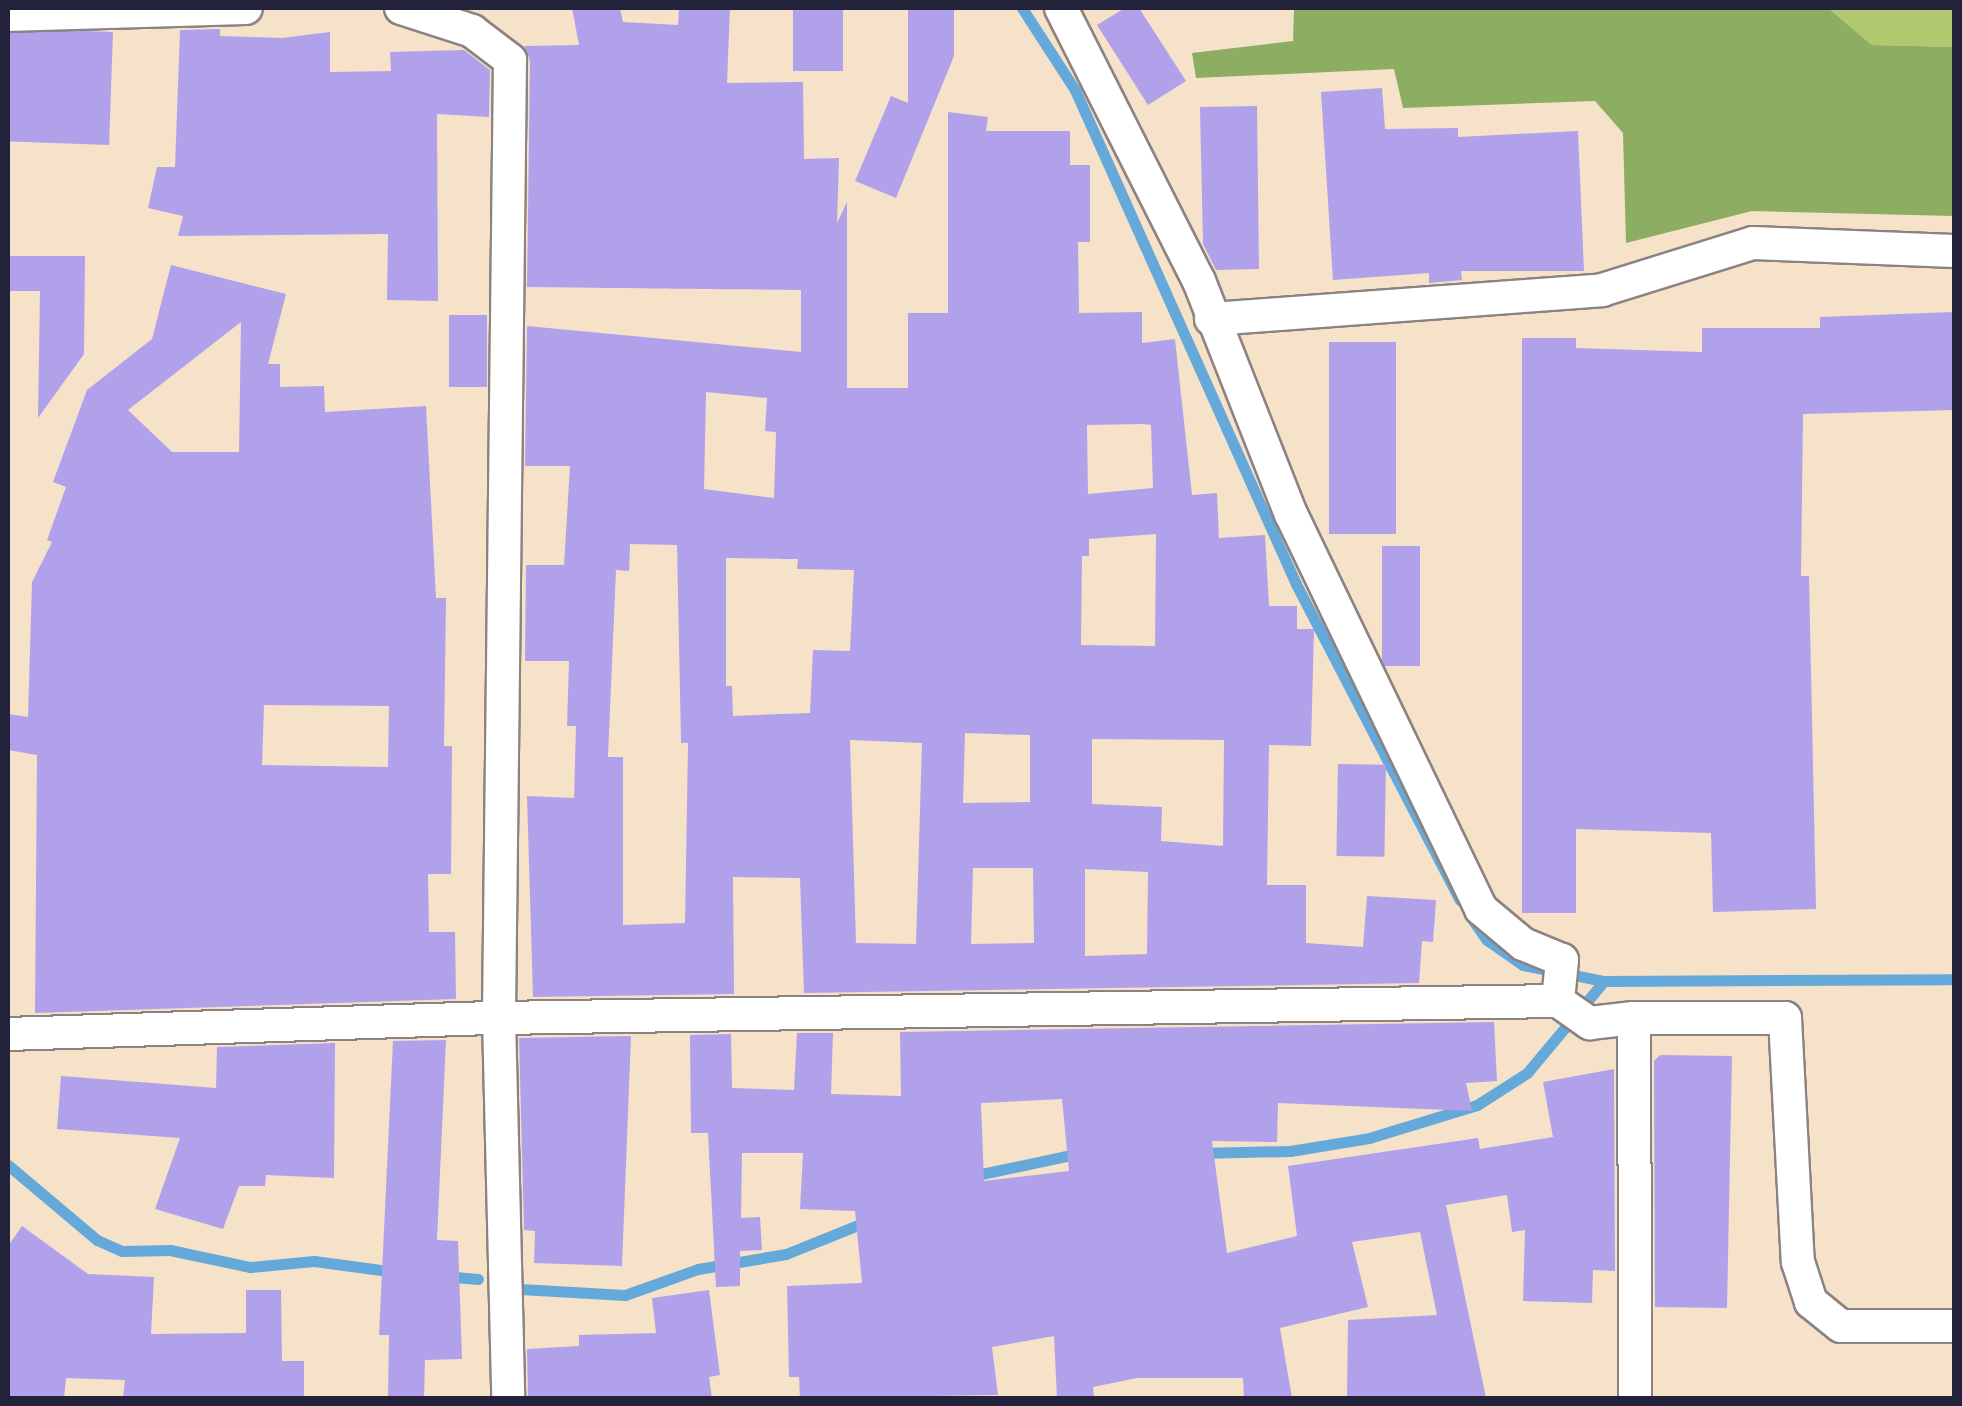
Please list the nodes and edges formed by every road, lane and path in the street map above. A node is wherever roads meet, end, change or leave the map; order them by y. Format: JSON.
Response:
{"nodes":[{"id":1,"x":139,"y":8,"type":"edge"},
{"id":2,"x":246,"y":8,"type":"edge"},
{"id":3,"x":401,"y":8,"type":"edge"},
{"id":4,"x":1061,"y":8,"type":"edge"},
{"id":5,"x":8,"y":15,"type":"edge"},
{"id":6,"x":1954,"y":252,"type":"edge"},
{"id":7,"x":1211,"y":318,"type":"junction"},
{"id":8,"x":1568,"y":996,"type":"junction"},
{"id":9,"x":499,"y":1018,"type":"junction"},
{"id":10,"x":1634,"y":1018,"type":"junction"},
{"id":11,"x":8,"y":1034,"type":"edge"},
{"id":12,"x":1954,"y":1326,"type":"edge"},
{"id":13,"x":508,"y":1398,"type":"edge"},
{"id":14,"x":1635,"y":1398,"type":"edge"}],
"edges":[{"from":1,"to":2,"type":"street"},
{"from":1,"to":5,"type":"street"},
{"from":3,"to":9,"type":"street"},
{"from":4,"to":7,"type":"street"},
{"from":6,"to":7,"type":"street"},
{"from":7,"to":8,"type":"street"},
{"from":8,"to":9,"type":"street"},
{"from":8,"to":10,"type":"street"},
{"from":9,"to":11,"type":"street"},
{"from":9,"to":13,"type":"street"},
{"from":10,"to":12,"type":"street"},
{"from":10,"to":14,"type":"street"}]}
